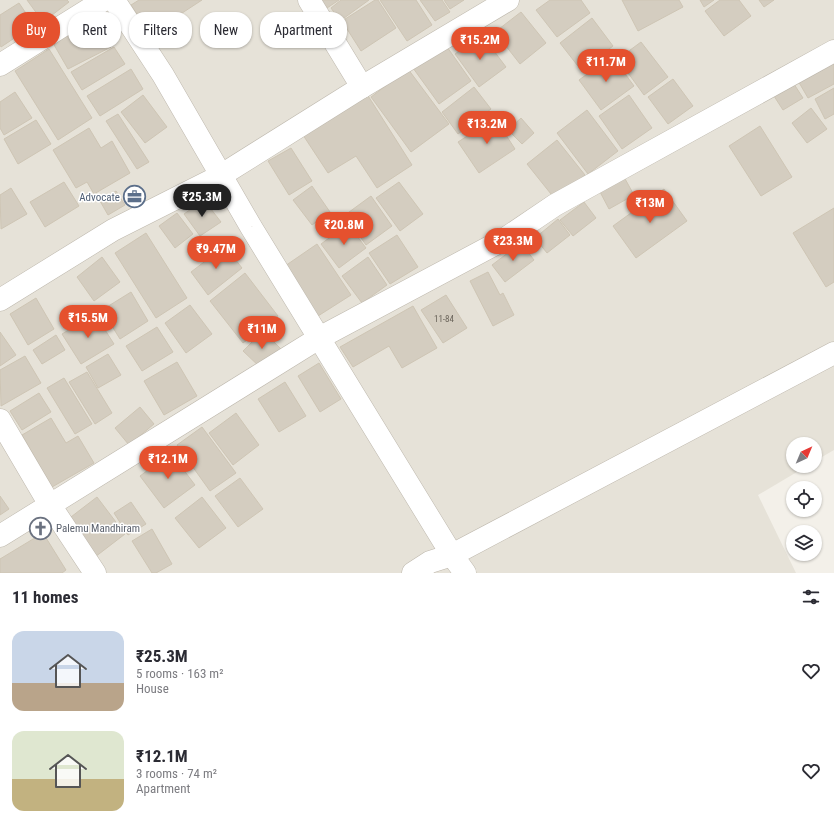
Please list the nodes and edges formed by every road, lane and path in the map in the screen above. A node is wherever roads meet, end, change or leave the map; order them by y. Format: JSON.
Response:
{"nodes":[{"id":1,"x":104,"y":0,"type":"edge"},
{"id":2,"x":114,"y":0,"type":"edge"},
{"id":3,"x":309,"y":0,"type":"edge"},
{"id":4,"x":508,"y":0,"type":"edge"},
{"id":5,"x":834,"y":50,"type":"edge"},
{"id":6,"x":0,"y":65,"type":"edge"},
{"id":7,"x":362,"y":86,"type":"junction"},
{"id":8,"x":220,"y":176,"type":"junction"},
{"id":9,"x":0,"y":300,"type":"edge"},
{"id":10,"x":319,"y":338,"type":"junction"},
{"id":11,"x":834,"y":353,"type":"edge"},
{"id":12,"x":0,"y":420,"type":"edge"},
{"id":13,"x":50,"y":504,"type":"junction"},
{"id":14,"x":0,"y":536,"type":"edge"},
{"id":15,"x":452,"y":556,"type":"junction"},
{"id":16,"x":95,"y":573,"type":"edge"},
{"id":17,"x":413,"y":573,"type":"edge"},
{"id":18,"x":465,"y":573,"type":"edge"}],
"edges":[{"from":1,"to":6,"type":"street"},
{"from":2,"to":8,"type":"street"},
{"from":3,"to":7,"type":"street"},
{"from":4,"to":7,"type":"street"},
{"from":5,"to":10,"type":"street"},
{"from":7,"to":8,"type":"street"},
{"from":8,"to":9,"type":"street"},
{"from":8,"to":10,"type":"street"},
{"from":10,"to":13,"type":"street"},
{"from":10,"to":15,"type":"street"},
{"from":11,"to":15,"type":"street"},
{"from":12,"to":13,"type":"street"},
{"from":13,"to":14,"type":"street"},
{"from":13,"to":16,"type":"street"},
{"from":15,"to":17,"type":"street"},
{"from":15,"to":18,"type":"street"}]}
